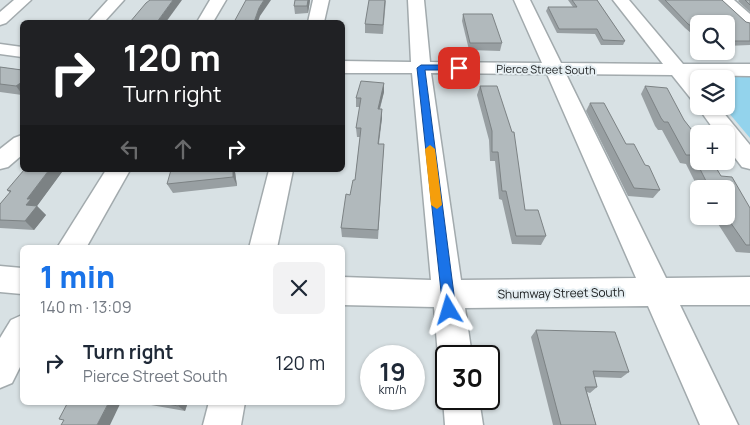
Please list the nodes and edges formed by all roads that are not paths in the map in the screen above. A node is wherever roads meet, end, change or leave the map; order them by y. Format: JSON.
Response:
{"nodes":[{"id":1,"x":23,"y":0,"type":"edge"},
{"id":2,"x":116,"y":0,"type":"edge"},
{"id":3,"x":218,"y":0,"type":"edge"},
{"id":4,"x":321,"y":0,"type":"edge"},
{"id":5,"x":416,"y":0,"type":"edge"},
{"id":6,"x":522,"y":0,"type":"edge"},
{"id":7,"x":621,"y":0,"type":"edge"},
{"id":8,"x":725,"y":0,"type":"edge"},
{"id":9,"x":0,"y":20,"type":"edge"},
{"id":10,"x":98,"y":20,"type":"edge"},
{"id":11,"x":206,"y":20,"type":"edge"},
{"id":12,"x":316,"y":20,"type":"edge"},
{"id":13,"x":750,"y":22,"type":"edge"},
{"id":14,"x":0,"y":49,"type":"edge"},
{"id":15,"x":20,"y":52,"type":"edge"},
{"id":16,"x":345,"y":67,"type":"edge"},
{"id":17,"x":421,"y":68,"type":"junction"},
{"id":18,"x":554,"y":69,"type":"junction"},
{"id":19,"x":678,"y":70,"type":"junction"},
{"id":20,"x":750,"y":70,"type":"edge"},
{"id":21,"x":690,"y":85,"type":"edge"},
{"id":22,"x":714,"y":115,"type":"edge"},
{"id":23,"x":0,"y":140,"type":"edge"},
{"id":24,"x":20,"y":143,"type":"edge"},
{"id":25,"x":20,"y":145,"type":"edge"},
{"id":26,"x":0,"y":161,"type":"edge"},
{"id":27,"x":750,"y":161,"type":"edge"},
{"id":28,"x":117,"y":172,"type":"edge"},
{"id":29,"x":281,"y":172,"type":"edge"},
{"id":30,"x":73,"y":245,"type":"edge"},
{"id":31,"x":264,"y":245,"type":"edge"},
{"id":32,"x":0,"y":279,"type":"edge"},
{"id":33,"x":20,"y":281,"type":"edge"},
{"id":34,"x":750,"y":290,"type":"edge"},
{"id":35,"x":345,"y":291,"type":"edge"},
{"id":36,"x":657,"y":292,"type":"junction"},
{"id":37,"x":447,"y":294,"type":"junction"},
{"id":38,"x":20,"y":335,"type":"edge"},
{"id":39,"x":454,"y":345,"type":"edge"},
{"id":40,"x":0,"y":371,"type":"edge"},
{"id":41,"x":226,"y":405,"type":"edge"},
{"id":42,"x":462,"y":410,"type":"edge"},
{"id":43,"x":222,"y":425,"type":"edge"},
{"id":44,"x":464,"y":425,"type":"edge"},
{"id":45,"x":719,"y":425,"type":"edge"}],
"edges":[{"from":1,"to":9,"type":"street"},
{"from":2,"to":10,"type":"street"},
{"from":3,"to":11,"type":"street"},
{"from":4,"to":12,"type":"street"},
{"from":5,"to":17,"type":"street"},
{"from":6,"to":18,"type":"street"},
{"from":7,"to":19,"type":"street"},
{"from":8,"to":13,"type":"street"},
{"from":14,"to":15,"type":"street"},
{"from":16,"to":17,"type":"street","name":"Pierce Street South"},
{"from":17,"to":18,"type":"street","name":"Pierce Street South"},
{"from":17,"to":37,"type":"street"},
{"from":18,"to":19,"type":"street","name":"Pierce Street South"},
{"from":18,"to":36,"type":"street"},
{"from":19,"to":20,"type":"street","name":"Pierce Street South"},
{"from":19,"to":21,"type":"street"},
{"from":22,"to":27,"type":"street"},
{"from":23,"to":24,"type":"street"},
{"from":25,"to":26,"type":"street"},
{"from":28,"to":30,"type":"street"},
{"from":29,"to":31,"type":"street"},
{"from":32,"to":33,"type":"street"},
{"from":34,"to":36,"type":"street","name":"Shumway Street South"},
{"from":35,"to":37,"type":"street","name":"Shumway Street South"},
{"from":36,"to":37,"type":"street","name":"Shumway Street South"},
{"from":36,"to":45,"type":"street"},
{"from":37,"to":39,"type":"street"},
{"from":38,"to":40,"type":"street"},
{"from":41,"to":43,"type":"street"},
{"from":42,"to":44,"type":"street"}]}
